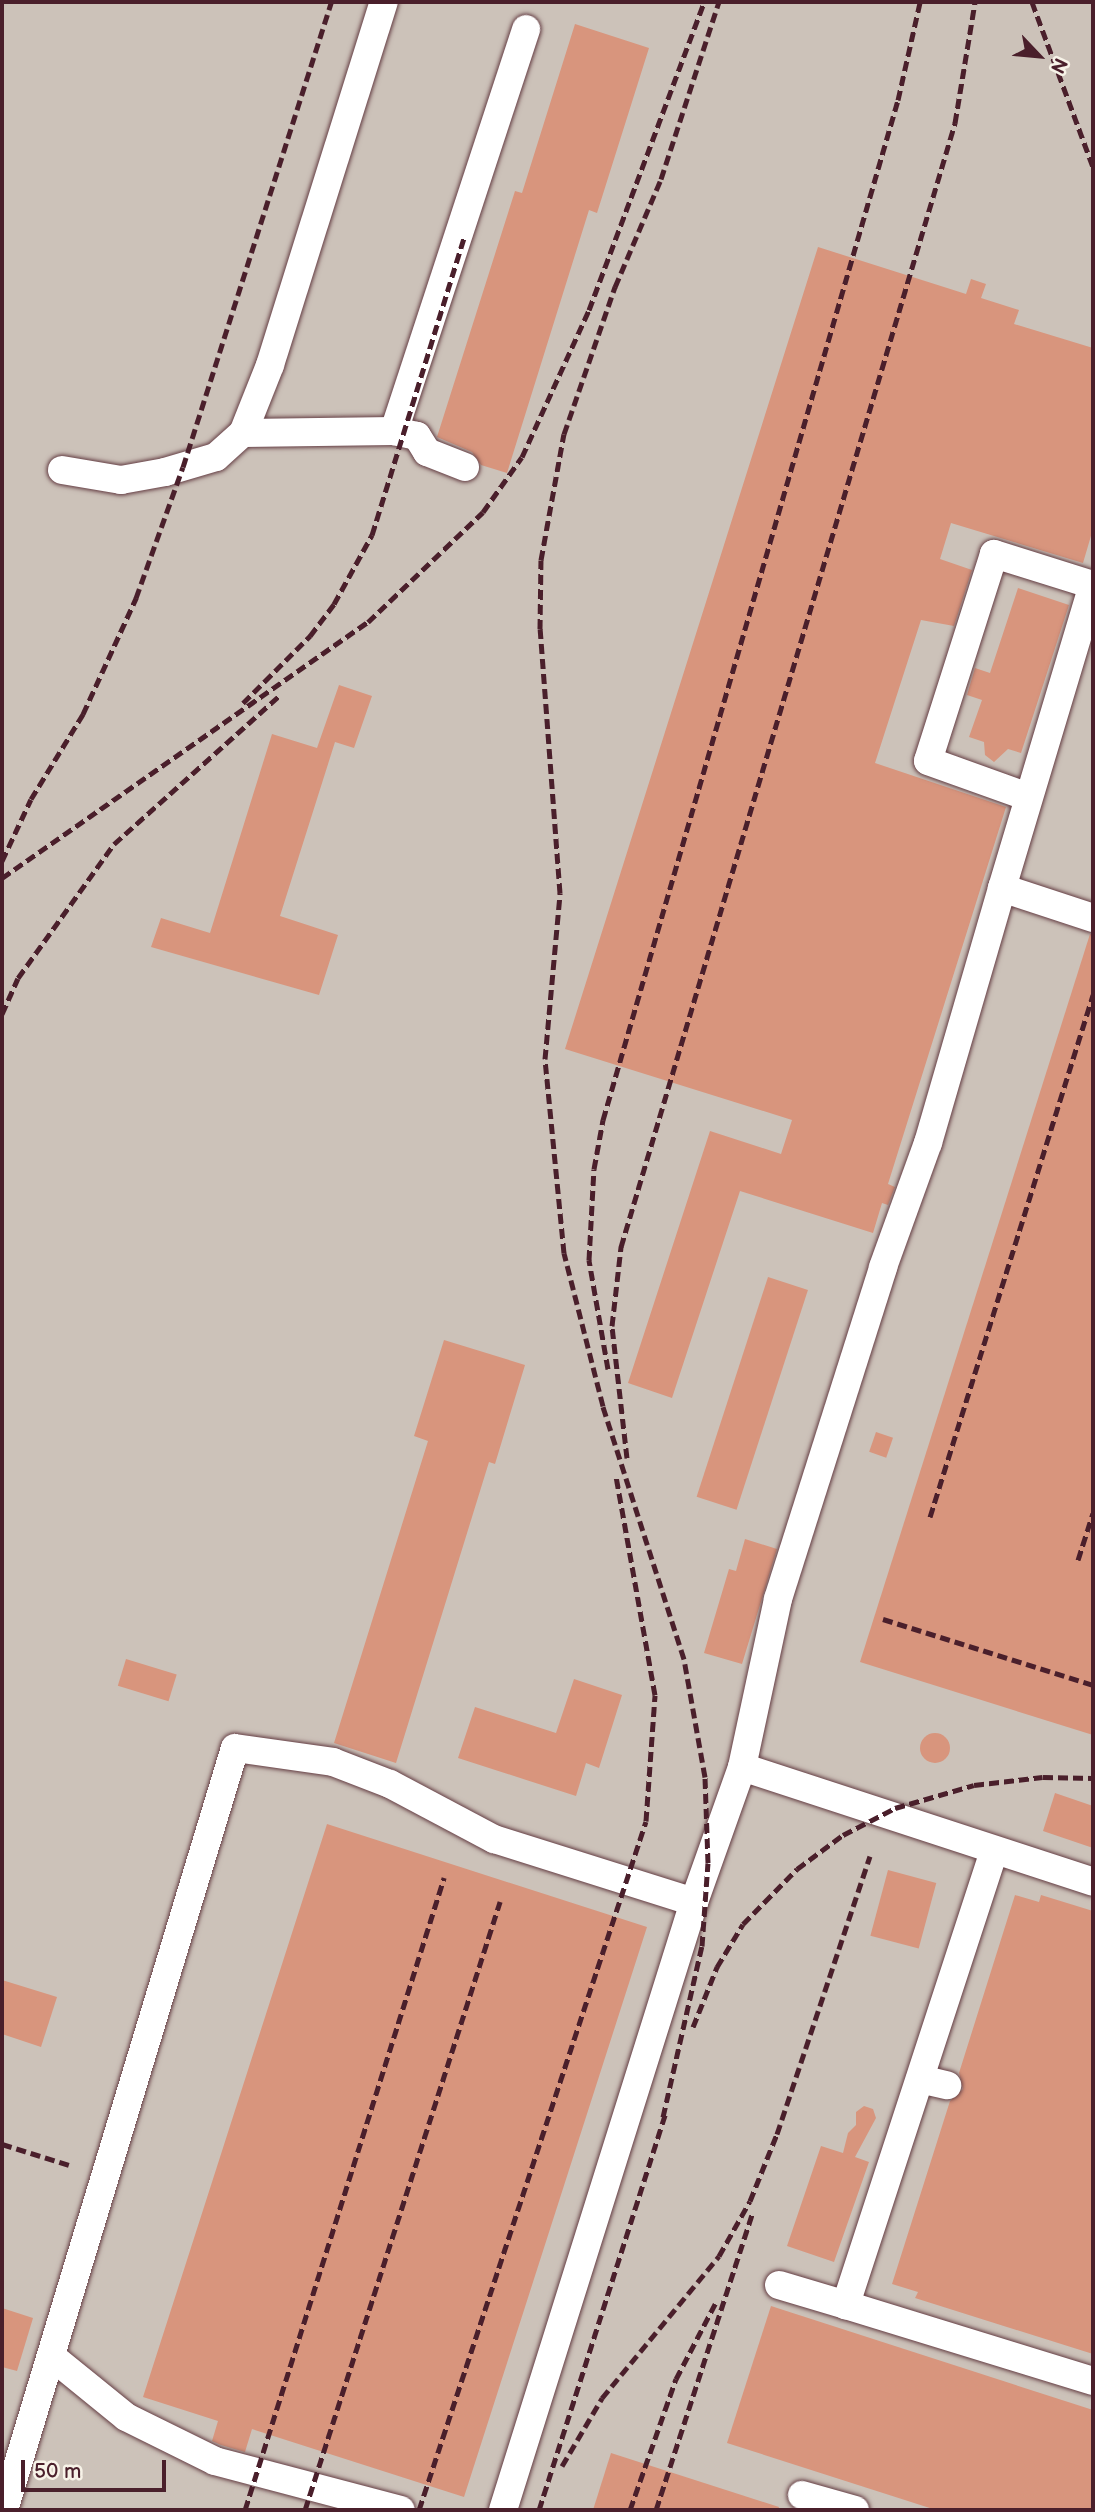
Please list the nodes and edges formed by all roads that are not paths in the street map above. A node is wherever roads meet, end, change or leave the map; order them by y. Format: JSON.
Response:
{"nodes":[{"id":1,"x":384,"y":2,"type":"edge"},
{"id":2,"x":526,"y":29,"type":"dead end"},
{"id":3,"x":394,"y":431,"type":"junction"},
{"id":4,"x":243,"y":433,"type":"junction"},
{"id":5,"x":465,"y":467,"type":"dead end"},
{"id":6,"x":62,"y":470,"type":"dead end"},
{"id":7,"x":1026,"y":796,"type":"junction"},
{"id":8,"x":1002,"y":888,"type":"junction"},
{"id":9,"x":1093,"y":918,"type":"edge"},
{"id":10,"x":742,"y":1767,"type":"junction"},
{"id":11,"x":994,"y":1851,"type":"junction"},
{"id":12,"x":1093,"y":1882,"type":"edge"},
{"id":13,"x":694,"y":1902,"type":"junction"},
{"id":14,"x":920,"y":2079,"type":"junction"},
{"id":15,"x":947,"y":2085,"type":"dead end"},
{"id":16,"x":779,"y":2285,"type":"dead end"},
{"id":17,"x":846,"y":2305,"type":"junction"},
{"id":18,"x":51,"y":2356,"type":"junction"},
{"id":19,"x":1093,"y":2381,"type":"edge"},
{"id":20,"x":802,"y":2495,"type":"dead end"},
{"id":21,"x":4,"y":2510,"type":"edge"},
{"id":22,"x":401,"y":2510,"type":"edge"},
{"id":23,"x":503,"y":2510,"type":"edge"},
{"id":24,"x":855,"y":2510,"type":"edge"}],
"edges":[{"from":1,"to":4,"type":"lane"},
{"from":2,"to":3,"type":"lane"},
{"from":3,"to":4,"type":"lane"},
{"from":3,"to":5,"type":"lane"},
{"from":4,"to":6,"type":"lane"},
{"from":7,"to":7,"type":"lane"},
{"from":7,"to":8,"type":"lane"},
{"from":8,"to":9,"type":"lane"},
{"from":8,"to":10,"type":"lane"},
{"from":10,"to":11,"type":"lane"},
{"from":10,"to":13,"type":"lane"},
{"from":11,"to":12,"type":"lane"},
{"from":11,"to":14,"type":"lane"},
{"from":13,"to":18,"type":"lane"},
{"from":13,"to":23,"type":"lane"},
{"from":14,"to":15,"type":"lane"},
{"from":14,"to":17,"type":"lane"},
{"from":16,"to":17,"type":"lane"},
{"from":17,"to":19,"type":"lane"},
{"from":18,"to":21,"type":"lane"},
{"from":18,"to":22,"type":"lane"},
{"from":20,"to":24,"type":"lane"}]}
